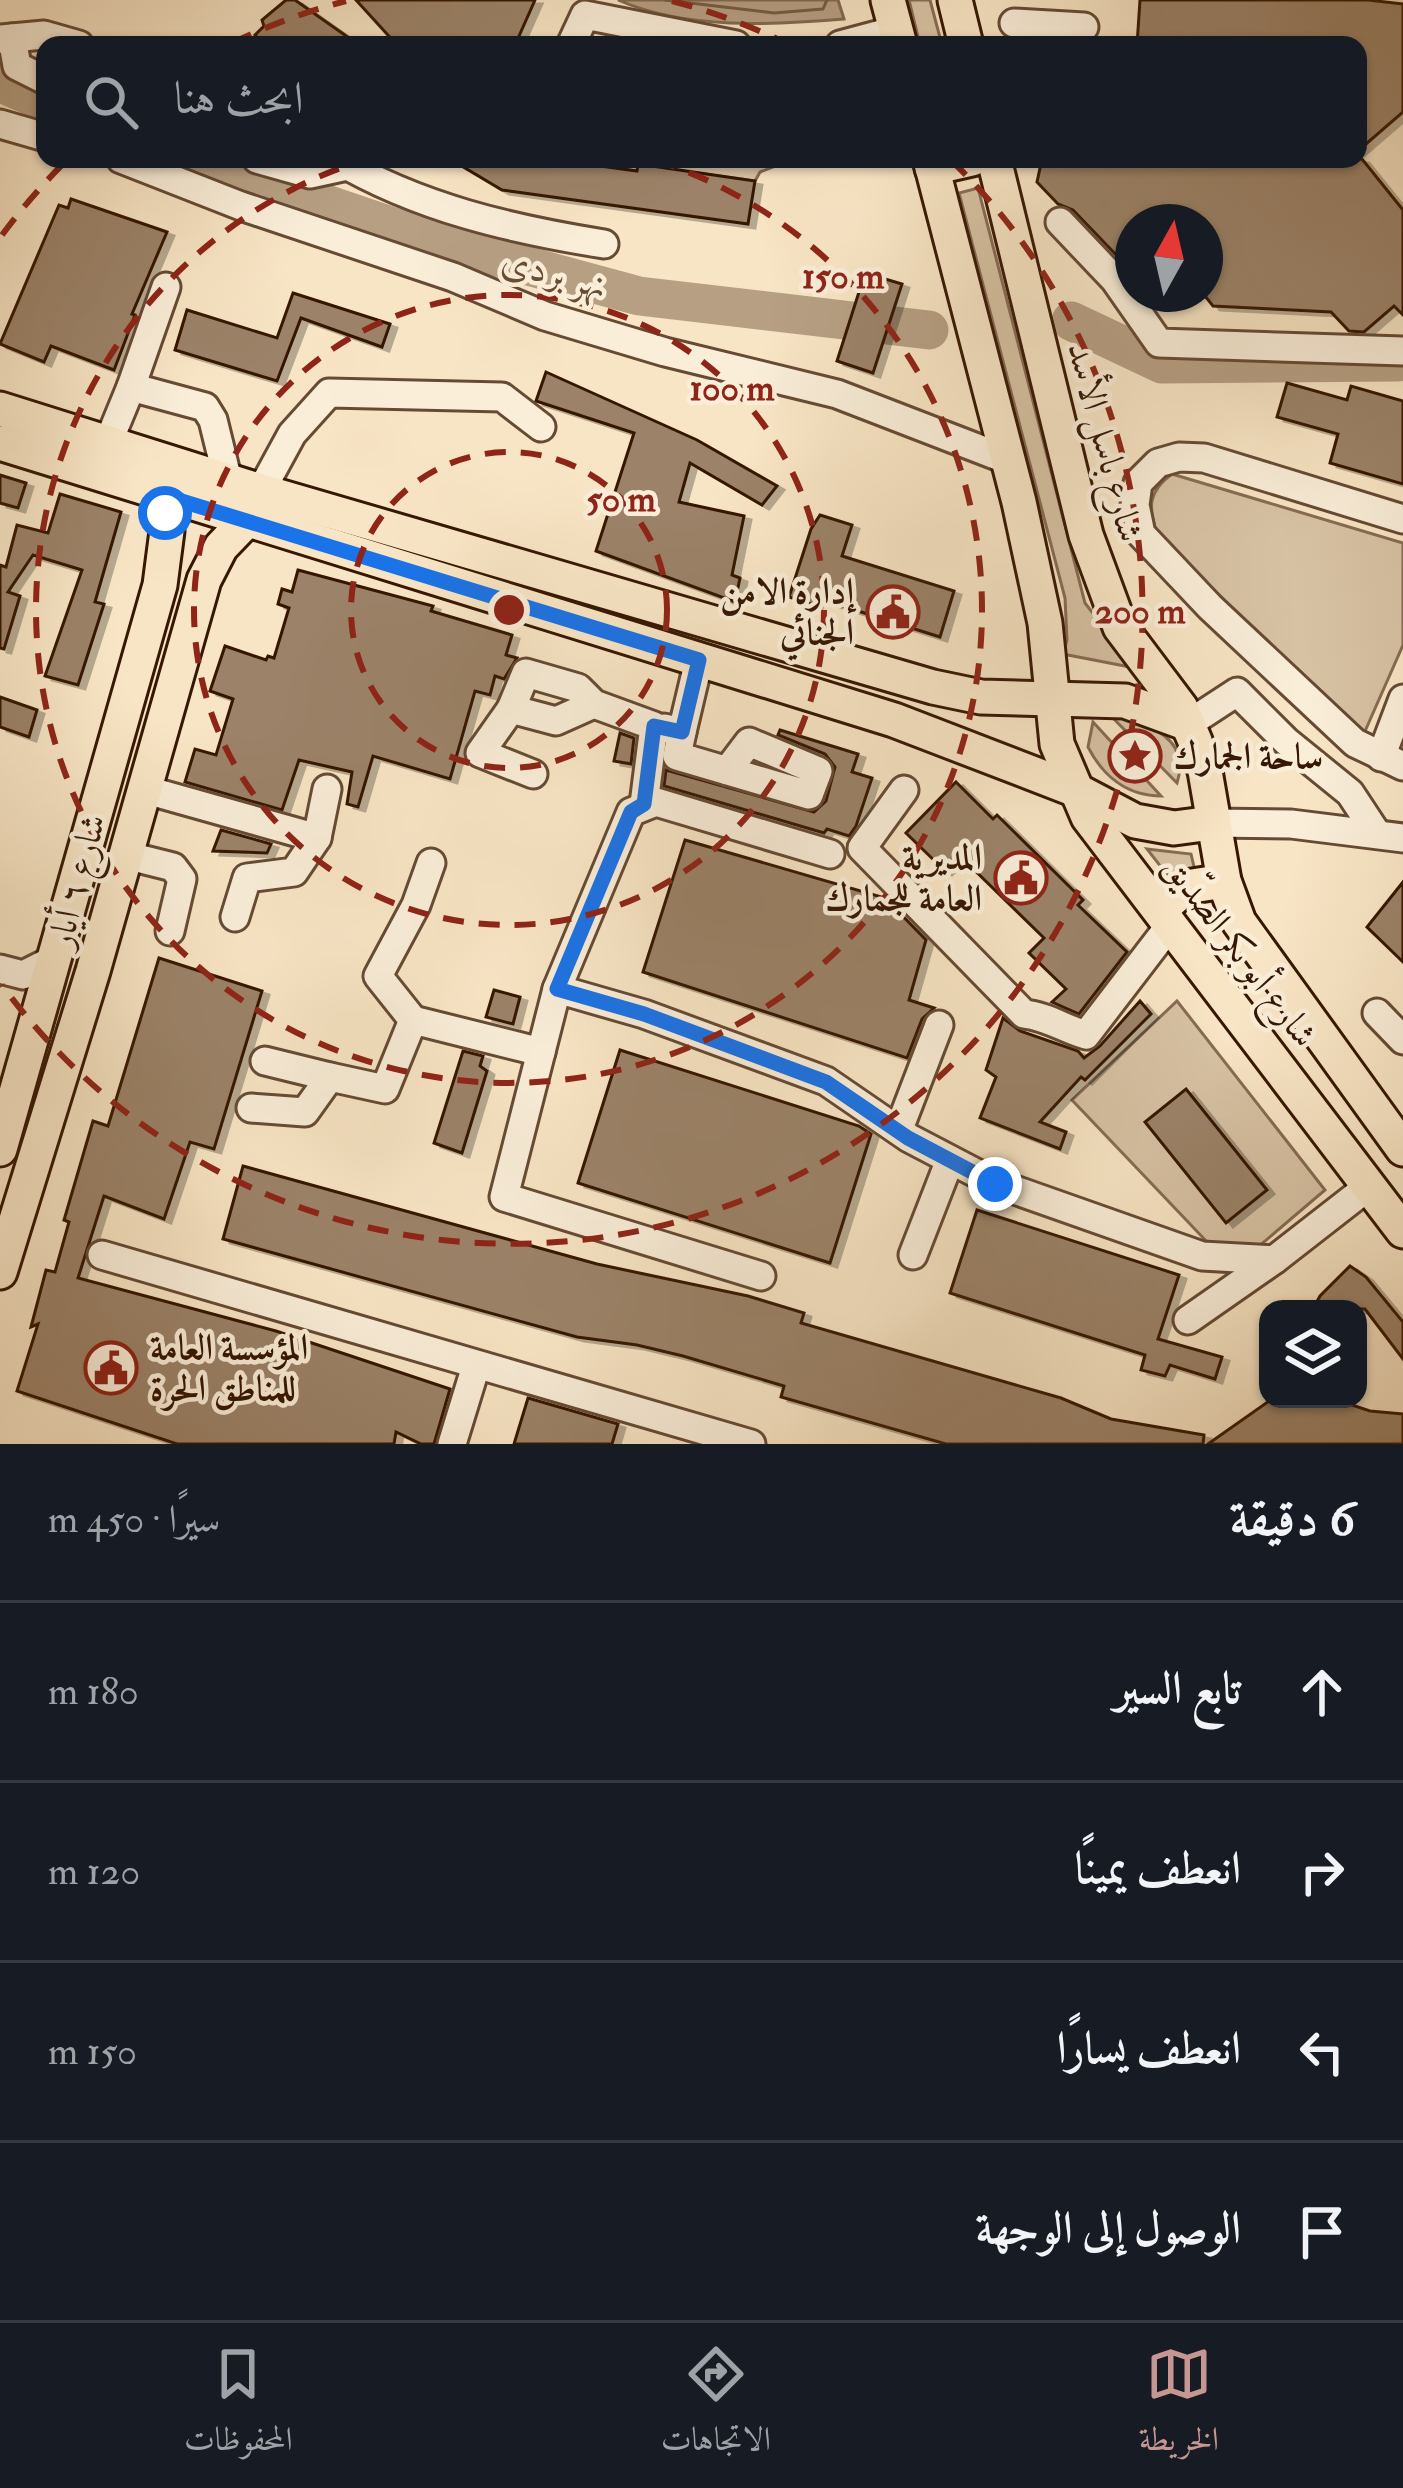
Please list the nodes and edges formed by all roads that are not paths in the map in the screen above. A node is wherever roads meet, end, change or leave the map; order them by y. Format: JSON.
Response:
{"nodes":[{"id":1,"x":955,"y":0,"type":"edge"},
{"id":2,"x":1014,"y":22,"type":"dead end"},
{"id":3,"x":1084,"y":24,"type":"edge"},
{"id":4,"x":895,"y":25,"type":"edge"},
{"id":5,"x":50,"y":36,"type":"edge"},
{"id":6,"x":576,"y":36,"type":"edge"},
{"id":7,"x":691,"y":36,"type":"edge"},
{"id":8,"x":865,"y":36,"type":"edge"},
{"id":9,"x":964,"y":36,"type":"edge"},
{"id":10,"x":6,"y":38,"type":"edge"},
{"id":11,"x":36,"y":76,"type":"edge"},
{"id":12,"x":0,"y":124,"type":"edge"},
{"id":13,"x":36,"y":134,"type":"edge"},
{"id":14,"x":144,"y":168,"type":"edge"},
{"id":15,"x":289,"y":168,"type":"edge"},
{"id":16,"x":326,"y":168,"type":"edge"},
{"id":17,"x":354,"y":168,"type":"edge"},
{"id":18,"x":932,"y":168,"type":"edge"},
{"id":19,"x":996,"y":168,"type":"edge"},
{"id":20,"x":1060,"y":222,"type":"dead end"},
{"id":21,"x":604,"y":244,"type":"dead end"},
{"id":22,"x":166,"y":287,"type":"dead end"},
{"id":23,"x":1403,"y":351,"type":"edge"},
{"id":24,"x":131,"y":387,"type":"junction"},
{"id":25,"x":0,"y":409,"type":"edge"},
{"id":26,"x":541,"y":428,"type":"dead end"},
{"id":27,"x":0,"y":443,"type":"edge"},
{"id":28,"x":108,"y":443,"type":"junction"},
{"id":29,"x":1008,"y":460,"type":"junction"},
{"id":30,"x":228,"y":481,"type":"junction"},
{"id":31,"x":162,"y":495,"type":"junction"},
{"id":32,"x":254,"y":506,"type":"junction"},
{"id":33,"x":1403,"y":519,"type":"edge"},
{"id":34,"x":699,"y":660,"type":"junction"},
{"id":35,"x":1403,"y":699,"type":"edge"},
{"id":36,"x":1055,"y":701,"type":"junction"},
{"id":37,"x":594,"y":704,"type":"junction"},
{"id":38,"x":511,"y":710,"type":"junction"},
{"id":39,"x":122,"y":717,"type":"junction"},
{"id":40,"x":1188,"y":724,"type":"junction"},
{"id":41,"x":160,"y":727,"type":"junction"},
{"id":42,"x":668,"y":729,"type":"junction"},
{"id":43,"x":1392,"y":762,"type":"edge"},
{"id":44,"x":728,"y":771,"type":"dead end"},
{"id":45,"x":1205,"y":771,"type":"joint"},
{"id":46,"x":533,"y":774,"type":"dead end"},
{"id":47,"x":143,"y":789,"type":"junction"},
{"id":48,"x":326,"y":790,"type":"dead end"},
{"id":49,"x":904,"y":790,"type":"dead end"},
{"id":50,"x":1076,"y":790,"type":"junction"},
{"id":51,"x":644,"y":804,"type":"junction"},
{"id":52,"x":1212,"y":823,"type":"junction"},
{"id":53,"x":1390,"y":836,"type":"edge"},
{"id":54,"x":317,"y":838,"type":"junction"},
{"id":55,"x":830,"y":854,"type":"dead end"},
{"id":56,"x":125,"y":855,"type":"junction"},
{"id":57,"x":431,"y":863,"type":"dead end"},
{"id":58,"x":1224,"y":881,"type":"junction"},
{"id":59,"x":235,"y":917,"type":"dead end"},
{"id":60,"x":1165,"y":917,"type":"junction"},
{"id":61,"x":170,"y":931,"type":"dead end"},
{"id":62,"x":55,"y":959,"type":"junction"},
{"id":63,"x":0,"y":969,"type":"edge"},
{"id":64,"x":93,"y":971,"type":"junction"},
{"id":65,"x":557,"y":989,"type":"junction"},
{"id":66,"x":1377,"y":1013,"type":"dead end"},
{"id":67,"x":413,"y":1020,"type":"junction"},
{"id":68,"x":939,"y":1025,"type":"dead end"},
{"id":69,"x":1403,"y":1040,"type":"edge"},
{"id":70,"x":541,"y":1052,"type":"junction"},
{"id":71,"x":265,"y":1061,"type":"dead end"},
{"id":72,"x":330,"y":1077,"type":"junction"},
{"id":73,"x":251,"y":1108,"type":"dead end"},
{"id":74,"x":3,"y":1128,"type":"edge"},
{"id":75,"x":898,"y":1129,"type":"junction"},
{"id":76,"x":1403,"y":1149,"type":"edge"},
{"id":77,"x":950,"y":1160,"type":"junction"},
{"id":78,"x":13,"y":1184,"type":"edge"},
{"id":79,"x":1369,"y":1186,"type":"junction"},
{"id":80,"x":1403,"y":1231,"type":"edge"},
{"id":81,"x":102,"y":1255,"type":"dead end"},
{"id":82,"x":913,"y":1255,"type":"dead end"},
{"id":83,"x":1274,"y":1260,"type":"junction"},
{"id":84,"x":0,"y":1273,"type":"edge"},
{"id":85,"x":761,"y":1276,"type":"dead end"},
{"id":86,"x":1188,"y":1320,"type":"dead end"},
{"id":87,"x":476,"y":1366,"type":"junction"},
{"id":88,"x":452,"y":1444,"type":"edge"},
{"id":89,"x":751,"y":1444,"type":"edge"}],
"edges":[{"from":1,"to":9,"type":"main road"},
{"from":2,"to":3,"type":"street"},
{"from":4,"to":8,"type":"street"},
{"from":5,"to":10,"type":"street"},
{"from":6,"to":7,"type":"street"},
{"from":10,"to":11,"type":"street"},
{"from":12,"to":13,"type":"street"},
{"from":14,"to":29,"type":"street"},
{"from":15,"to":16,"type":"street"},
{"from":17,"to":21,"type":"street"},
{"from":18,"to":29,"type":"main road"},
{"from":19,"to":40,"type":"main road","name":"شارع باسل الأسد"},
{"from":20,"to":23,"type":"street"},
{"from":22,"to":24,"type":"street"},
{"from":24,"to":28,"type":"street"},
{"from":24,"to":30,"type":"street"},
{"from":25,"to":28,"type":"main road"},
{"from":26,"to":32,"type":"street"},
{"from":27,"to":31,"type":"main road"},
{"from":28,"to":30,"type":"main road"},
{"from":29,"to":36,"type":"main road"},
{"from":30,"to":32,"type":"main road"},
{"from":31,"to":32,"type":"main road"},
{"from":31,"to":39,"type":"main road","name":"شارع ٦ أيار"},
{"from":32,"to":34,"type":"main road"},
{"from":32,"to":36,"type":"main road"},
{"from":32,"to":41,"type":"main road","name":"شارع ٦ أيار"},
{"from":33,"to":43,"type":"street"},
{"from":34,"to":42,"type":"street"},
{"from":34,"to":50,"type":"main road"},
{"from":35,"to":43,"type":"street"},
{"from":36,"to":40,"type":"main road"},
{"from":36,"to":50,"type":"main road","name":"شارع أبو بكر الصدّيق"},
{"from":37,"to":38,"type":"street"},
{"from":37,"to":38,"type":"street"},
{"from":37,"to":42,"type":"street"},
{"from":38,"to":46,"type":"street"},
{"from":39,"to":41,"type":"main road"},
{"from":39,"to":62,"type":"main road","name":"شارع ٦ أيار"},
{"from":40,"to":45,"type":"main road","name":"شارع باسل الأسد"},
{"from":40,"to":53,"type":"street"},
{"from":41,"to":47,"type":"main road","name":"شارع ٦ أيار"},
{"from":42,"to":44,"type":"street"},
{"from":42,"to":51,"type":"street"},
{"from":45,"to":52,"type":"main road","name":"شارع أبو بكر الصدّيق"},
{"from":47,"to":54,"type":"street"},
{"from":47,"to":56,"type":"main road","name":"شارع ٦ أيار"},
{"from":48,"to":54,"type":"street"},
{"from":49,"to":60,"type":"street"},
{"from":50,"to":52,"type":"main road"},
{"from":50,"to":60,"type":"main road","name":"شارع أبو بكر الصدّيق"},
{"from":51,"to":55,"type":"street"},
{"from":51,"to":65,"type":"street"},
{"from":52,"to":53,"type":"street"},
{"from":52,"to":58,"type":"main road","name":"شارع أبو بكر الصدّيق"},
{"from":54,"to":59,"type":"street"},
{"from":56,"to":61,"type":"street"},
{"from":56,"to":64,"type":"main road","name":"شارع ٦ أيار"},
{"from":57,"to":67,"type":"street"},
{"from":58,"to":60,"type":"main road"},
{"from":58,"to":76,"type":"main road","name":"شارع أبو بكر الصدّيق"},
{"from":60,"to":79,"type":"main road","name":"شارع أبو بكر الصدّيق"},
{"from":62,"to":63,"type":"street"},
{"from":62,"to":64,"type":"main road"},
{"from":62,"to":74,"type":"main road","name":"شارع ٦ أيار"},
{"from":64,"to":78,"type":"main road","name":"شارع ٦ أيار"},
{"from":65,"to":70,"type":"street"},
{"from":65,"to":75,"type":"street"},
{"from":66,"to":69,"type":"street"},
{"from":67,"to":70,"type":"street"},
{"from":67,"to":72,"type":"street"},
{"from":68,"to":75,"type":"street"},
{"from":70,"to":85,"type":"street"},
{"from":71,"to":72,"type":"street"},
{"from":72,"to":73,"type":"street"},
{"from":75,"to":77,"type":"street"},
{"from":77,"to":82,"type":"street"},
{"from":77,"to":83,"type":"street"},
{"from":78,"to":84,"type":"main road","name":"شارع ٦ أيار"},
{"from":79,"to":80,"type":"main road","name":"شارع أبو بكر الصدّيق"},
{"from":79,"to":83,"type":"street"},
{"from":81,"to":87,"type":"street"},
{"from":83,"to":86,"type":"street"},
{"from":87,"to":88,"type":"street"},
{"from":87,"to":89,"type":"street"}]}
